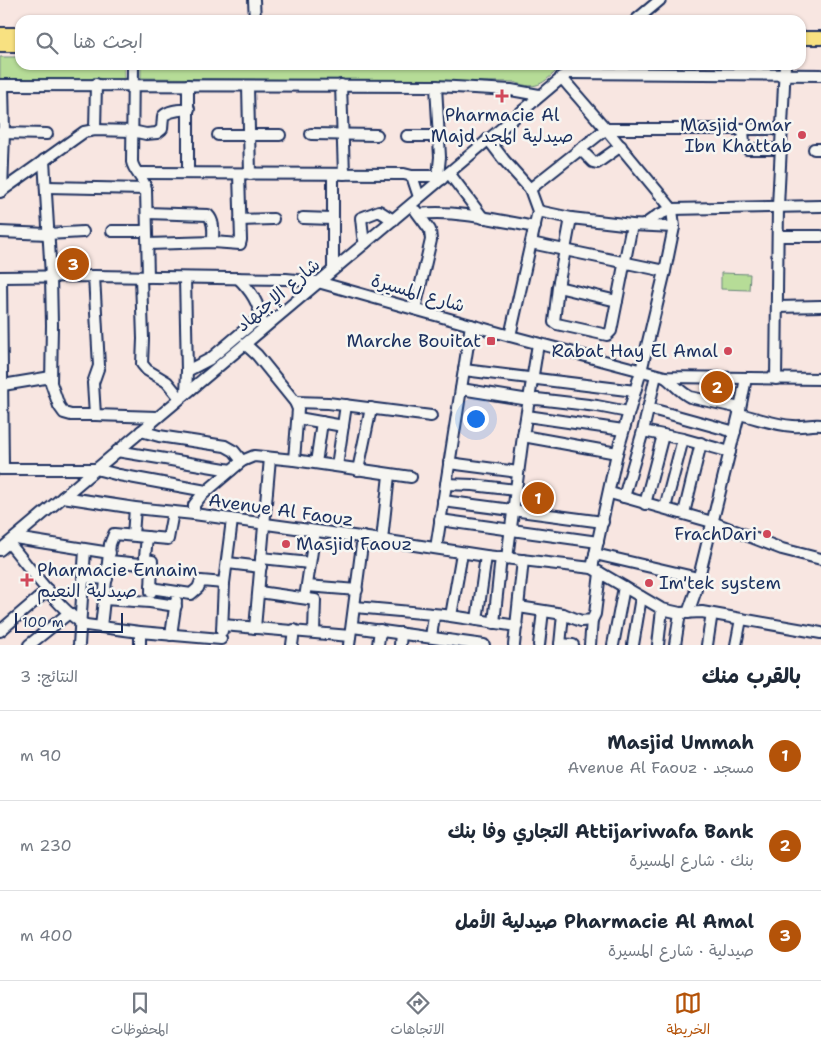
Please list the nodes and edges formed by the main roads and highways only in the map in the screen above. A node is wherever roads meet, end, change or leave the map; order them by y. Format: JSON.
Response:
{"nodes":[{"id":1,"x":0,"y":34,"type":"edge"},
{"id":2,"x":15,"y":34,"type":"edge"},
{"id":3,"x":806,"y":38,"type":"edge"},
{"id":4,"x":821,"y":38,"type":"edge"},
{"id":5,"x":0,"y":45,"type":"edge"},
{"id":6,"x":15,"y":45,"type":"edge"}],
"edges":[{"from":1,"to":2,"type":"main road"},
{"from":3,"to":4,"type":"main road"},
{"from":5,"to":6,"type":"main road"}]}
